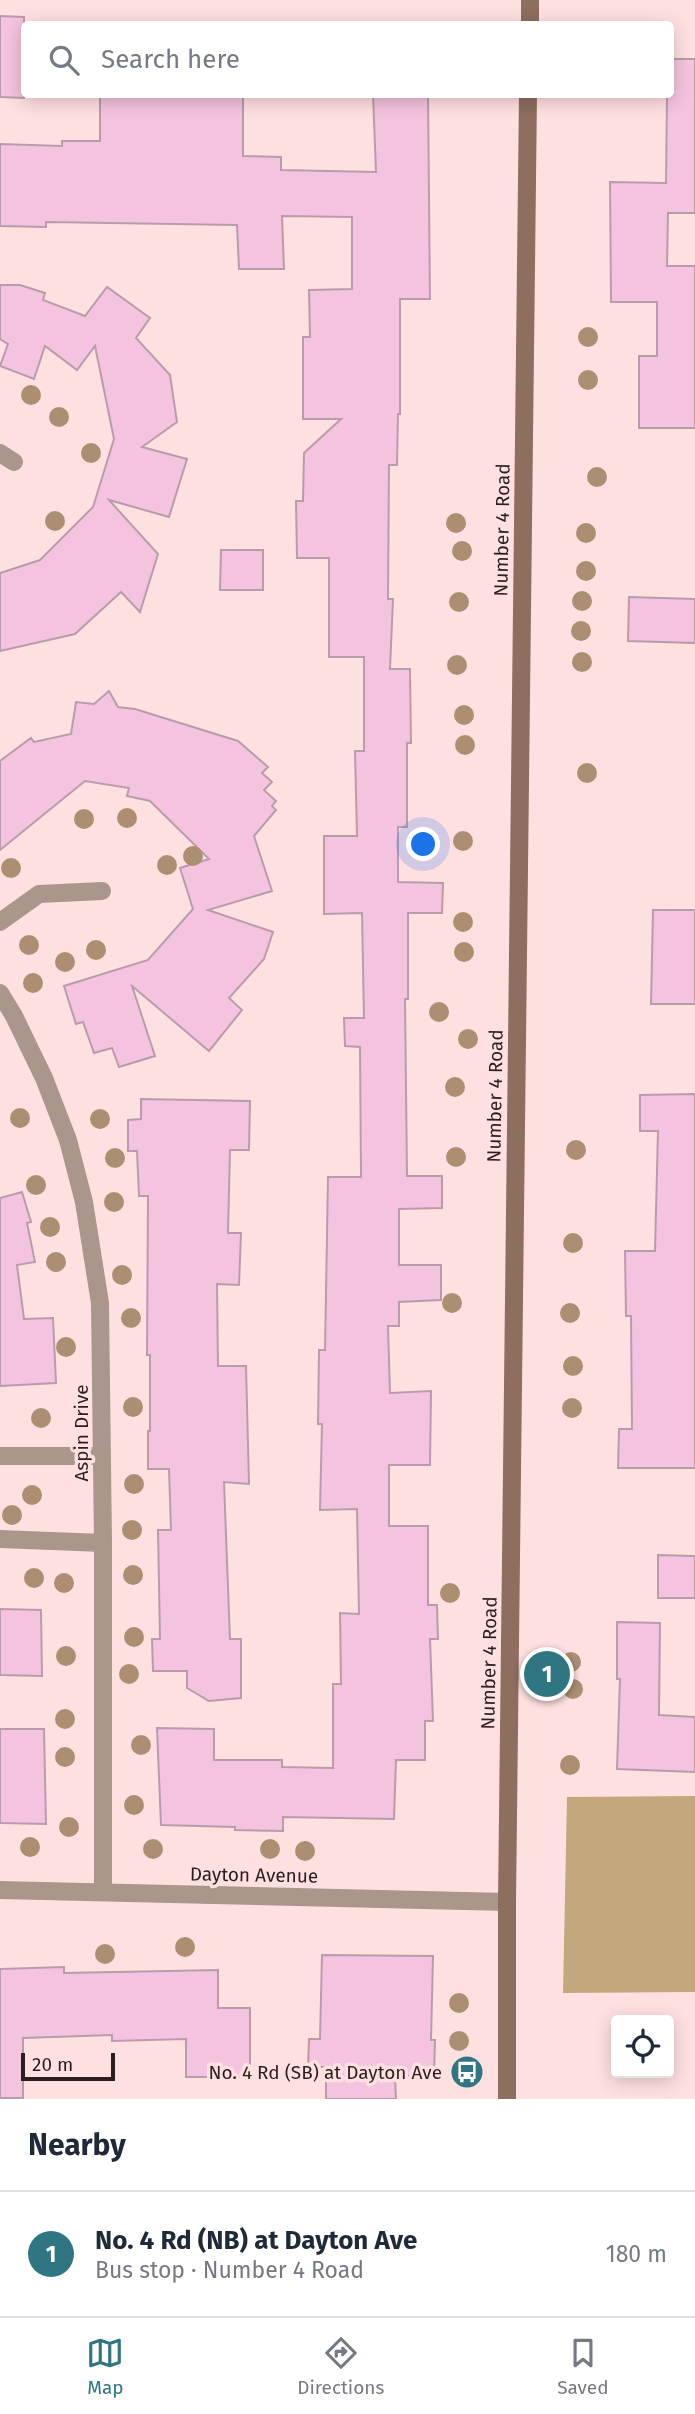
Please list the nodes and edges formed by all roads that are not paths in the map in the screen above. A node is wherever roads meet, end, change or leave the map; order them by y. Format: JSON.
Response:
{"nodes":[{"id":1,"x":530,"y":0,"type":"edge"},
{"id":2,"x":530,"y":21,"type":"edge"},
{"id":3,"x":528,"y":98,"type":"edge"},
{"id":4,"x":102,"y":891,"type":"dead end"},
{"id":5,"x":0,"y":922,"type":"edge"},
{"id":6,"x":0,"y":993,"type":"edge"},
{"id":7,"x":0,"y":1456,"type":"edge"},
{"id":8,"x":100,"y":1456,"type":"junction"},
{"id":9,"x":0,"y":1539,"type":"edge"},
{"id":10,"x":103,"y":1543,"type":"junction"},
{"id":11,"x":0,"y":1890,"type":"edge"},
{"id":12,"x":103,"y":1892,"type":"junction"},
{"id":13,"x":507,"y":1902,"type":"junction"},
{"id":14,"x":507,"y":2099,"type":"edge"}],
"edges":[{"from":1,"to":2,"type":"main road"},
{"from":3,"to":13,"type":"main road","name":"Number 4 Road"},
{"from":4,"to":5,"type":"street"},
{"from":6,"to":8,"type":"street","name":"Aspin Drive"},
{"from":7,"to":8,"type":"street"},
{"from":8,"to":10,"type":"street","name":"Aspin Drive"},
{"from":9,"to":10,"type":"street"},
{"from":10,"to":12,"type":"street","name":"Aspin Drive"},
{"from":11,"to":12,"type":"street","name":"Dayton Avenue"},
{"from":12,"to":13,"type":"street","name":"Dayton Avenue"},
{"from":13,"to":14,"type":"main road","name":"Number 4 Road"}]}
